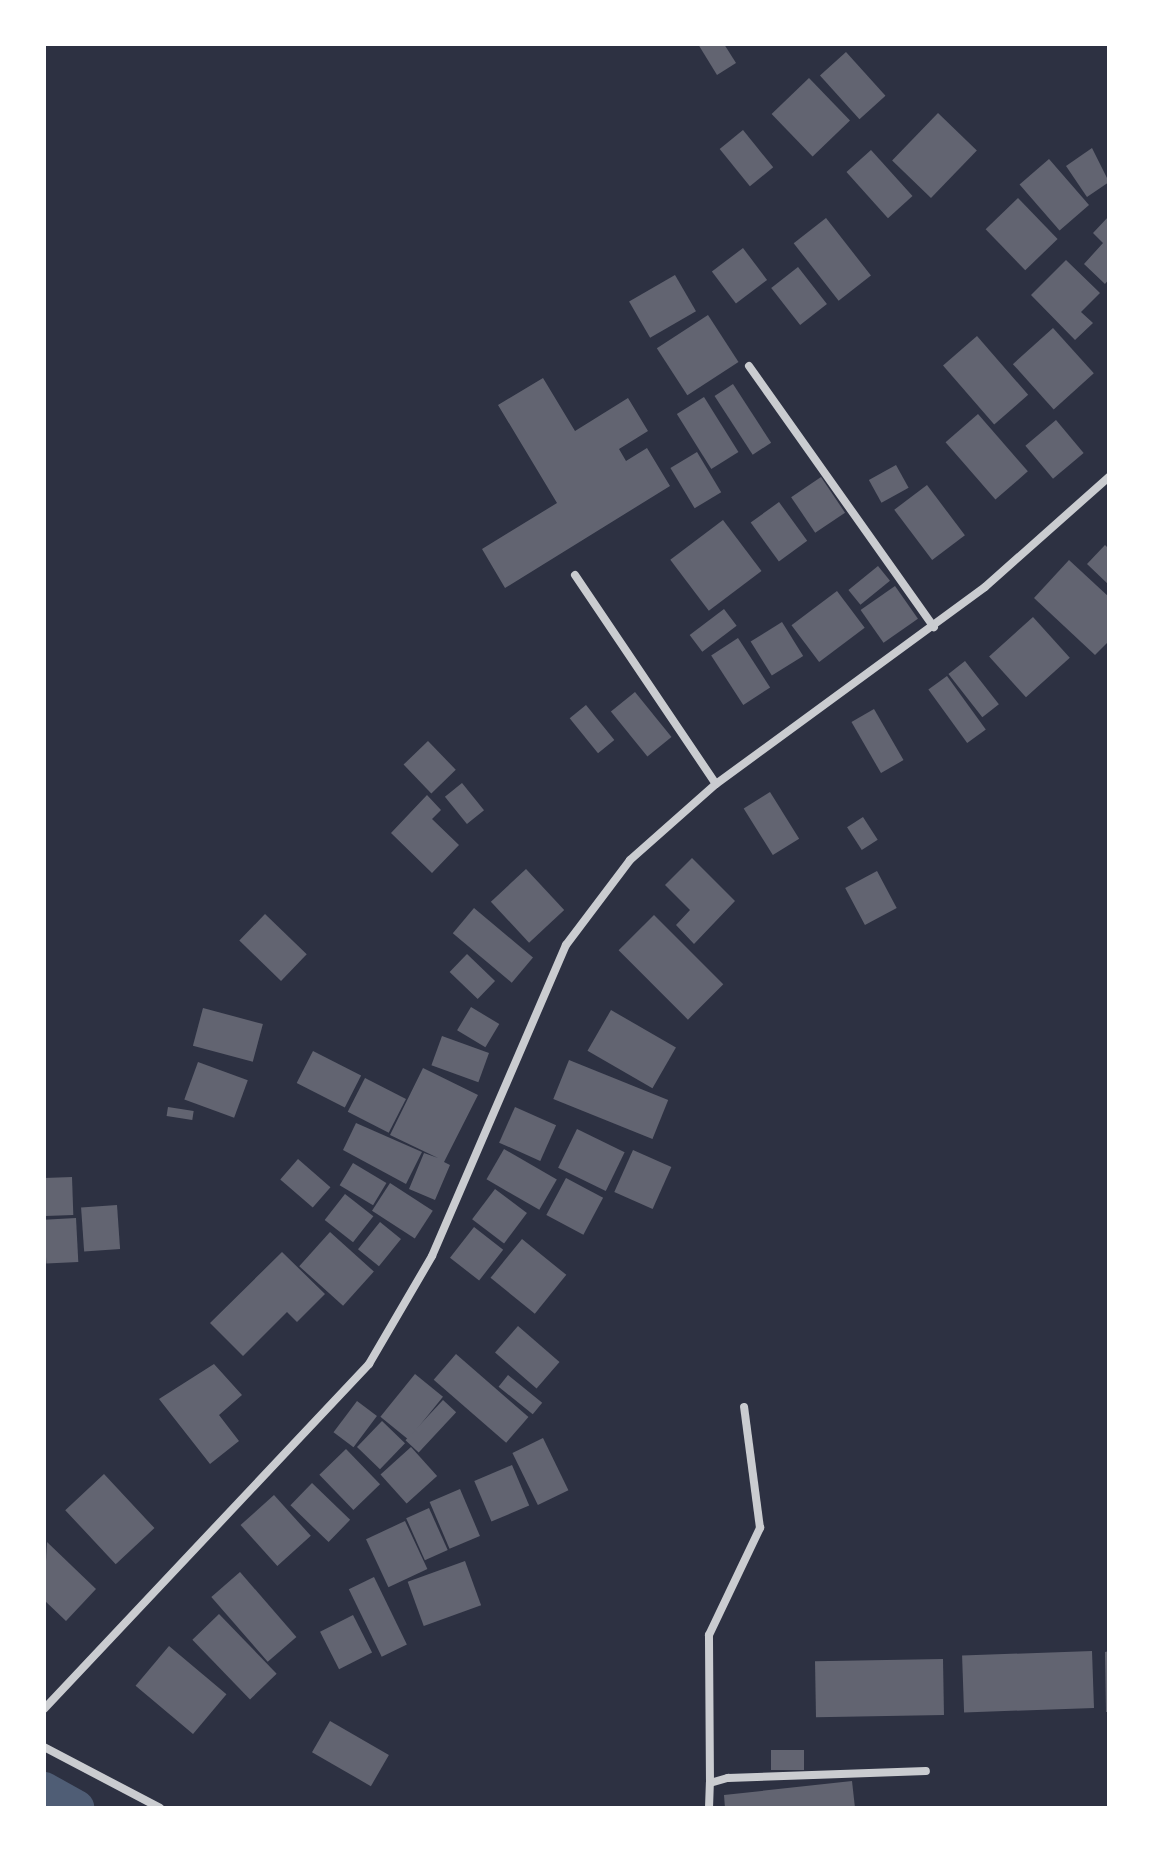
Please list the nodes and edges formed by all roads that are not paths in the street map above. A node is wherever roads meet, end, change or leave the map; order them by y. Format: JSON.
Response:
{"nodes":[{"id":1,"x":749,"y":366,"type":"dead end"},
{"id":2,"x":1109,"y":477,"type":"edge"},
{"id":3,"x":575,"y":575,"type":"dead end"},
{"id":4,"x":934,"y":627,"type":"junction"},
{"id":5,"x":716,"y":784,"type":"junction"},
{"id":6,"x":744,"y":1407,"type":"dead end"},
{"id":7,"x":44,"y":1709,"type":"edge"},
{"id":8,"x":44,"y":1747,"type":"edge"},
{"id":9,"x":926,"y":1771,"type":"dead end"},
{"id":10,"x":710,"y":1783,"type":"junction"},
{"id":11,"x":160,"y":1808,"type":"edge"},
{"id":12,"x":709,"y":1808,"type":"edge"}],
"edges":[{"from":1,"to":4,"type":"street"},
{"from":2,"to":4,"type":"street"},
{"from":3,"to":5,"type":"street"},
{"from":4,"to":5,"type":"street"},
{"from":5,"to":7,"type":"street"},
{"from":6,"to":10,"type":"street"},
{"from":8,"to":11,"type":"street"},
{"from":9,"to":10,"type":"street"},
{"from":10,"to":12,"type":"street"}]}
